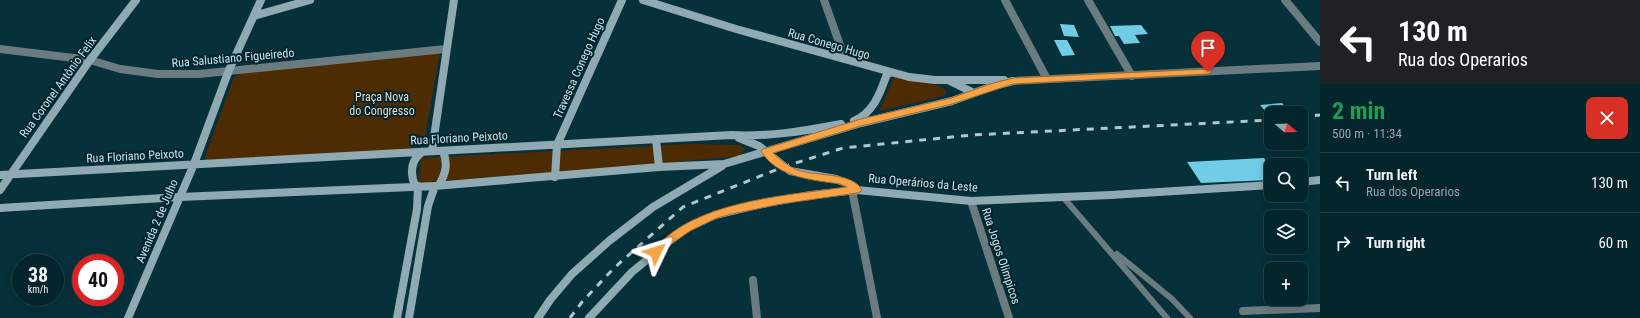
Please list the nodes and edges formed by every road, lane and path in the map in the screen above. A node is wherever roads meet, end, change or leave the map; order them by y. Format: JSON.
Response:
{"nodes":[{"id":1,"x":136,"y":0,"type":"edge"},
{"id":2,"x":261,"y":0,"type":"edge"},
{"id":3,"x":310,"y":0,"type":"edge"},
{"id":4,"x":454,"y":0,"type":"edge"},
{"id":5,"x":622,"y":0,"type":"edge"},
{"id":6,"x":643,"y":0,"type":"edge"},
{"id":7,"x":824,"y":0,"type":"edge"},
{"id":8,"x":1005,"y":0,"type":"edge"},
{"id":9,"x":1088,"y":0,"type":"edge"},
{"id":10,"x":1285,"y":0,"type":"edge"},
{"id":11,"x":254,"y":16,"type":"junction"},
{"id":12,"x":1320,"y":42,"type":"edge"},
{"id":13,"x":0,"y":49,"type":"edge"},
{"id":14,"x":446,"y":49,"type":"junction"},
{"id":15,"x":845,"y":59,"type":"junction"},
{"id":16,"x":90,"y":60,"type":"junction"},
{"id":17,"x":1320,"y":66,"type":"edge"},
{"id":18,"x":229,"y":70,"type":"junction"},
{"id":19,"x":890,"y":73,"type":"junction"},
{"id":20,"x":1132,"y":76,"type":"junction"},
{"id":21,"x":1047,"y":79,"type":"junction"},
{"id":22,"x":946,"y":80,"type":"junction"},
{"id":23,"x":1013,"y":81,"type":"junction"},
{"id":24,"x":974,"y":93,"type":"junction"},
{"id":25,"x":731,"y":135,"type":"junction"},
{"id":26,"x":656,"y":139,"type":"junction"},
{"id":27,"x":557,"y":144,"type":"junction"},
{"id":28,"x":432,"y":151,"type":"junction"},
{"id":29,"x":443,"y":151,"type":"junction"},
{"id":30,"x":766,"y":151,"type":"junction"},
{"id":31,"x":422,"y":152,"type":"junction"},
{"id":32,"x":194,"y":164,"type":"junction"},
{"id":33,"x":724,"y":164,"type":"junction"},
{"id":34,"x":659,"y":167,"type":"junction"},
{"id":35,"x":0,"y":175,"type":"edge"},
{"id":36,"x":11,"y":175,"type":"junction"},
{"id":37,"x":555,"y":177,"type":"junction"},
{"id":38,"x":1320,"y":180,"type":"edge"},
{"id":39,"x":1308,"y":181,"type":"edge"},
{"id":40,"x":1264,"y":184,"type":"edge"},
{"id":41,"x":417,"y":186,"type":"junction"},
{"id":42,"x":437,"y":186,"type":"junction"},
{"id":43,"x":0,"y":190,"type":"edge"},
{"id":44,"x":855,"y":190,"type":"junction"},
{"id":45,"x":180,"y":197,"type":"junction"},
{"id":46,"x":1063,"y":197,"type":"junction"},
{"id":47,"x":970,"y":201,"type":"junction"},
{"id":48,"x":0,"y":208,"type":"edge"},
{"id":49,"x":1104,"y":244,"type":"junction"},
{"id":50,"x":753,"y":280,"type":"dead end"},
{"id":51,"x":1320,"y":308,"type":"edge"},
{"id":52,"x":1243,"y":311,"type":"dead end"},
{"id":53,"x":128,"y":318,"type":"edge"},
{"id":54,"x":397,"y":318,"type":"edge"},
{"id":55,"x":409,"y":318,"type":"edge"},
{"id":56,"x":538,"y":318,"type":"edge"},
{"id":57,"x":589,"y":318,"type":"edge"},
{"id":58,"x":757,"y":318,"type":"edge"},
{"id":59,"x":877,"y":318,"type":"edge"},
{"id":60,"x":1009,"y":318,"type":"edge"},
{"id":61,"x":1167,"y":318,"type":"edge"},
{"id":62,"x":1190,"y":318,"type":"edge"}],
"edges":[{"from":1,"to":16,"type":"street","name":"Rua Coronel Antônio Felix"},
{"from":2,"to":11,"type":"street","name":"Avenida 2 de Julho"},
{"from":3,"to":11,"type":"street"},
{"from":4,"to":14,"type":"street"},
{"from":5,"to":27,"type":"street","name":"Travessa Conego Hugo"},
{"from":6,"to":15,"type":"street","name":"Rua Conego Hugo"},
{"from":7,"to":15,"type":"street"},
{"from":8,"to":21,"type":"street"},
{"from":9,"to":20,"type":"street"},
{"from":10,"to":12,"type":"street"},
{"from":11,"to":18,"type":"street","name":"Avenida 2 de Julho"},
{"from":13,"to":16,"type":"street","name":"Rua Salustiano Figueiredo"},
{"from":14,"to":18,"type":"street","name":"Rua Salustiano Figueiredo"},
{"from":14,"to":28,"type":"street"},
{"from":15,"to":19,"type":"street","name":"Rua Conego Hugo"},
{"from":16,"to":18,"type":"street","name":"Rua Salustiano Figueiredo"},
{"from":16,"to":36,"type":"street","name":"Rua Coronel Antônio Felix"},
{"from":17,"to":20,"type":"street"},
{"from":18,"to":32,"type":"street","name":"Avenida 2 de Julho"},
{"from":19,"to":22,"type":"street","name":"Rua Conego Hugo"},
{"from":19,"to":25,"type":"street","name":"Rua Floriano Peixoto"},
{"from":20,"to":21,"type":"street"},
{"from":21,"to":23,"type":"street"},
{"from":22,"to":23,"type":"street","name":"Rua Conego Hugo"},
{"from":22,"to":24,"type":"street"},
{"from":23,"to":24,"type":"street"},
{"from":24,"to":30,"type":"street"},
{"from":25,"to":26,"type":"street","name":"Rua Floriano Peixoto"},
{"from":25,"to":30,"type":"street"},
{"from":26,"to":27,"type":"street","name":"Rua Floriano Peixoto"},
{"from":26,"to":34,"type":"street"},
{"from":27,"to":29,"type":"street","name":"Rua Floriano Peixoto"},
{"from":27,"to":37,"type":"street"},
{"from":28,"to":29,"type":"street","name":"Rua Floriano Peixoto"},
{"from":28,"to":31,"type":"street","name":"Rua Floriano Peixoto"},
{"from":29,"to":42,"type":"street"},
{"from":30,"to":33,"type":"street"},
{"from":30,"to":44,"type":"street"},
{"from":31,"to":32,"type":"street","name":"Rua Floriano Peixoto"},
{"from":31,"to":41,"type":"street"},
{"from":32,"to":36,"type":"street","name":"Rua Floriano Peixoto"},
{"from":32,"to":45,"type":"street","name":"Avenida 2 de Julho"},
{"from":33,"to":34,"type":"street"},
{"from":33,"to":56,"type":"street"},
{"from":34,"to":37,"type":"street"},
{"from":35,"to":36,"type":"street","name":"Rua Floriano Peixoto"},
{"from":36,"to":43,"type":"street","name":"Rua Coronel Antônio Felix"},
{"from":37,"to":42,"type":"street"},
{"from":38,"to":39,"type":"street"},
{"from":40,"to":46,"type":"street","name":"Rua Operários da Leste"},
{"from":41,"to":42,"type":"street"},
{"from":41,"to":45,"type":"street"},
{"from":41,"to":54,"type":"street"},
{"from":42,"to":55,"type":"street"},
{"from":44,"to":47,"type":"street","name":"Rua Operários da Leste"},
{"from":44,"to":57,"type":"street","name":"Rua Operários da Leste"},
{"from":44,"to":59,"type":"street"},
{"from":45,"to":48,"type":"street"},
{"from":45,"to":53,"type":"street","name":"Avenida 2 de Julho"},
{"from":46,"to":47,"type":"street","name":"Rua Operários da Leste"},
{"from":46,"to":49,"type":"lane"},
{"from":47,"to":60,"type":"street","name":"Rua Jogos Olimpicos"},
{"from":49,"to":61,"type":"lane"},
{"from":49,"to":62,"type":"lane"},
{"from":50,"to":58,"type":"street"},
{"from":51,"to":52,"type":"street"}]}
